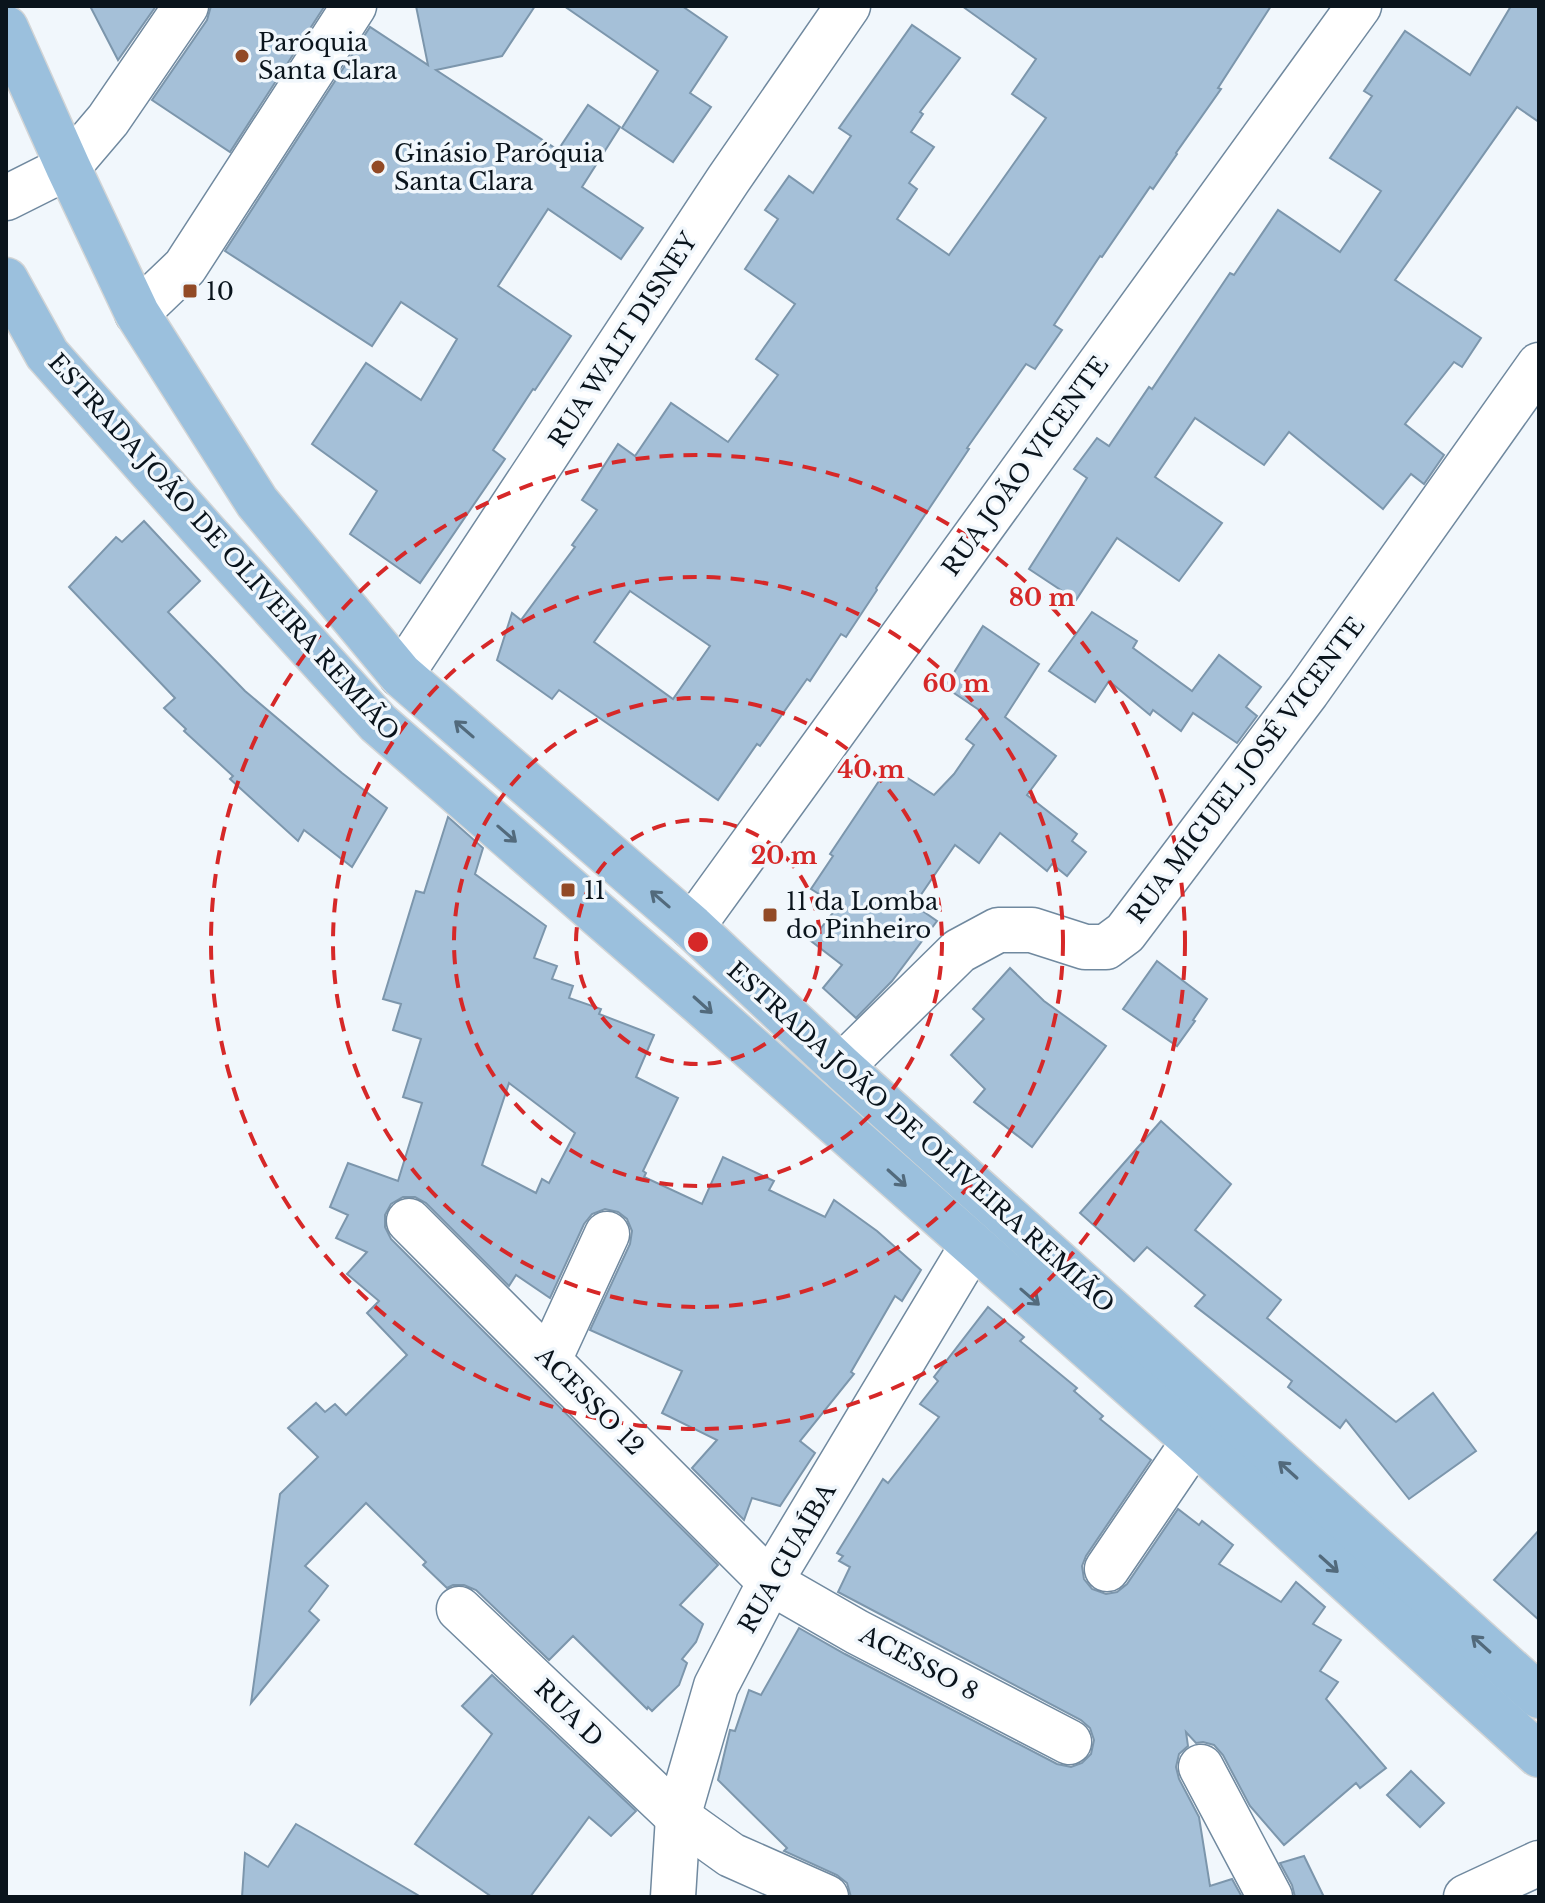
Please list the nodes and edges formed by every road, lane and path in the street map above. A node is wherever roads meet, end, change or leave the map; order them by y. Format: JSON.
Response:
{"nodes":[{"id":1,"x":186,"y":6,"type":"edge"},
{"id":2,"x":354,"y":6,"type":"edge"},
{"id":3,"x":848,"y":6,"type":"edge"},
{"id":4,"x":1359,"y":6,"type":"edge"},
{"id":5,"x":6,"y":28,"type":"edge"},
{"id":6,"x":68,"y":167,"type":"junction"},
{"id":7,"x":6,"y":198,"type":"edge"},
{"id":8,"x":6,"y":280,"type":"edge"},
{"id":9,"x":137,"y":313,"type":"junction"},
{"id":10,"x":6,"y":327,"type":"edge"},
{"id":11,"x":47,"y":354,"type":"junction"},
{"id":12,"x":1539,"y":365,"type":"edge"},
{"id":13,"x":401,"y":675,"type":"junction"},
{"id":14,"x":692,"y":927,"type":"junction"},
{"id":15,"x":841,"y":1067,"type":"junction"},
{"id":16,"x":409,"y":1221,"type":"dead end"},
{"id":17,"x":607,"y":1234,"type":"dead end"},
{"id":18,"x":972,"y":1246,"type":"junction"},
{"id":19,"x":549,"y":1360,"type":"junction"},
{"id":20,"x":1194,"y":1441,"type":"junction"},
{"id":21,"x":1107,"y":1569,"type":"dead end"},
{"id":22,"x":770,"y":1582,"type":"junction"},
{"id":23,"x":459,"y":1609,"type":"dead end"},
{"id":24,"x":1539,"y":1696,"type":"edge"},
{"id":25,"x":1069,"y":1742,"type":"dead end"},
{"id":26,"x":1539,"y":1755,"type":"edge"},
{"id":27,"x":1201,"y":1767,"type":"dead end"},
{"id":28,"x":678,"y":1817,"type":"junction"},
{"id":29,"x":1539,"y":1863,"type":"edge"},
{"id":30,"x":673,"y":1897,"type":"edge"},
{"id":31,"x":826,"y":1897,"type":"edge"},
{"id":32,"x":1270,"y":1897,"type":"edge"},
{"id":33,"x":1466,"y":1897,"type":"edge"}],
"edges":[{"from":1,"to":6,"type":"street"},
{"from":2,"to":9,"type":"street"},
{"from":3,"to":13,"type":"street","name":"RUA WALT DISNEY"},
{"from":4,"to":14,"type":"street","name":"RUA JOÃO VICENTE"},
{"from":5,"to":6,"type":"main road","name":"ESTRADA JOÃO DE OLIVEIRA REMIÃO"},
{"from":6,"to":7,"type":"street"},
{"from":6,"to":9,"type":"main road","name":"ESTRADA JOÃO DE OLIVEIRA REMIÃO"},
{"from":8,"to":11,"type":"main road","name":"ESTRADA JOÃO DE OLIVEIRA REMIÃO"},
{"from":9,"to":13,"type":"main road","name":"ESTRADA JOÃO DE OLIVEIRA REMIÃO"},
{"from":10,"to":11,"type":"main road"},
{"from":11,"to":18,"type":"main road","name":"ESTRADA JOÃO DE OLIVEIRA REMIÃO","one_way":true},
{"from":12,"to":15,"type":"street","name":"RUA MIGUEL JOSÉ VICENTE"},
{"from":14,"to":13,"type":"main road","name":"ESTRADA JOÃO DE OLIVEIRA REMIÃO","one_way":true},
{"from":14,"to":15,"type":"main road","name":"ESTRADA JOÃO DE OLIVEIRA REMIÃO"},
{"from":24,"to":15,"type":"main road","name":"ESTRADA JOÃO DE OLIVEIRA REMIÃO","one_way":true},
{"from":16,"to":19,"type":"street","name":"ACESSO 12"},
{"from":17,"to":19,"type":"street"},
{"from":18,"to":20,"type":"main road","name":"ESTRADA JOÃO DE OLIVEIRA REMIÃO","one_way":true},
{"from":18,"to":22,"type":"street","name":"RUA GUAÍBA"},
{"from":19,"to":22,"type":"street","name":"ACESSO 12"},
{"from":20,"to":21,"type":"street"},
{"from":20,"to":26,"type":"main road","name":"ESTRADA JOÃO DE OLIVEIRA REMIÃO","one_way":true},
{"from":22,"to":25,"type":"street","name":"ACESSO 8"},
{"from":22,"to":28,"type":"street","name":"RUA GUAÍBA"},
{"from":23,"to":28,"type":"street","name":"RUA D"},
{"from":27,"to":32,"type":"street"},
{"from":28,"to":30,"type":"street","name":"RUA GUAÍBA"},
{"from":28,"to":31,"type":"street","name":"RUA D"},
{"from":29,"to":33,"type":"street"}]}
